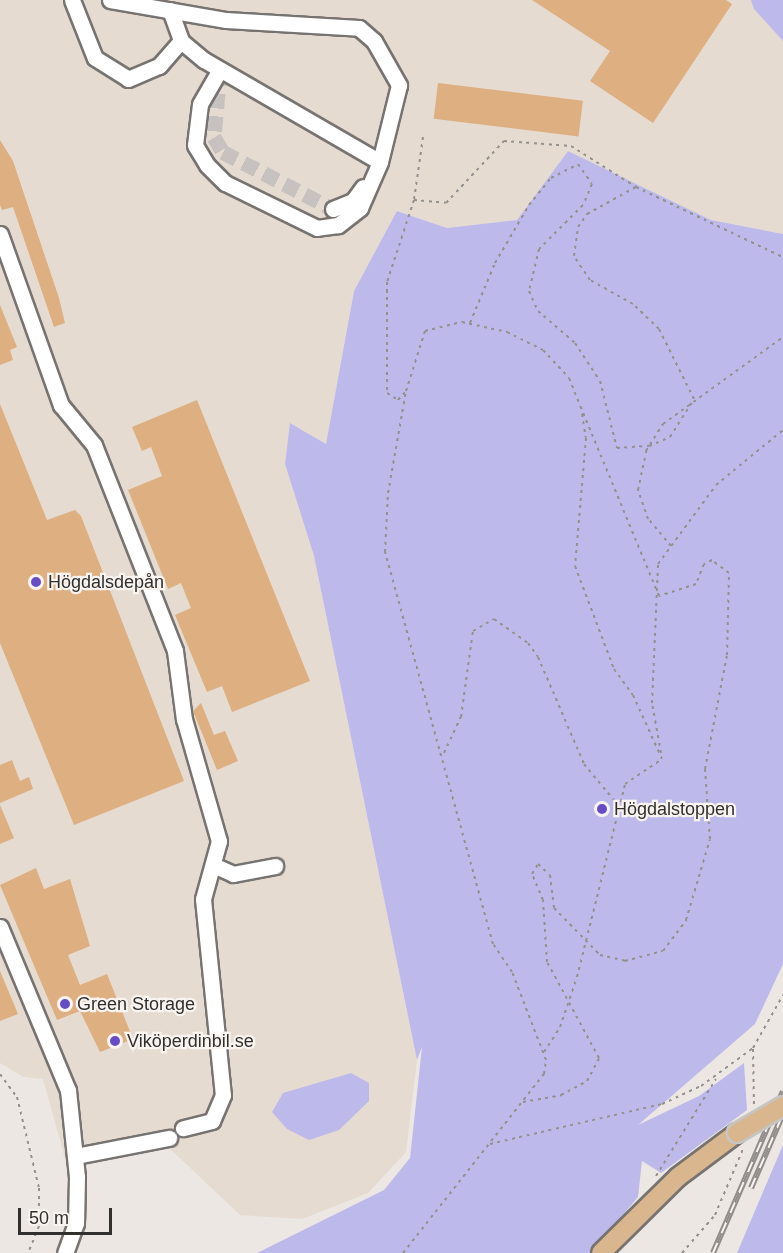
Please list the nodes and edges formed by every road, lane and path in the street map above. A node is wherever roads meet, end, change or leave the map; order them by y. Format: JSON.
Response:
{"nodes":[{"id":1,"x":72,"y":0,"type":"edge"},
{"id":2,"x":110,"y":0,"type":"edge"},
{"id":3,"x":209,"y":7,"type":"edge"},
{"id":4,"x":170,"y":10,"type":"junction"},
{"id":5,"x":181,"y":41,"type":"junction"},
{"id":6,"x":220,"y":70,"type":"junction"},
{"id":7,"x":423,"y":136,"type":"dead end"},
{"id":8,"x":380,"y":162,"type":"junction"},
{"id":9,"x":636,"y":187,"type":"junction"},
{"id":10,"x":414,"y":200,"type":"junction"},
{"id":11,"x":333,"y":209,"type":"dead end"},
{"id":12,"x":0,"y":234,"type":"edge"},
{"id":13,"x":783,"y":257,"type":"edge"},
{"id":14,"x":470,"y":323,"type":"junction"},
{"id":15,"x":783,"y":337,"type":"edge"},
{"id":16,"x":406,"y":391,"type":"junction"},
{"id":17,"x":694,"y":399,"type":"junction"},
{"id":18,"x":580,"y":405,"type":"junction"},
{"id":19,"x":783,"y":430,"type":"edge"},
{"id":20,"x":649,"y":446,"type":"junction"},
{"id":21,"x":671,"y":546,"type":"junction"},
{"id":22,"x":659,"y":596,"type":"junction"},
{"id":23,"x":444,"y":753,"type":"junction"},
{"id":24,"x":662,"y":759,"type":"junction"},
{"id":25,"x":618,"y":805,"type":"junction"},
{"id":26,"x":213,"y":865,"type":"junction"},
{"id":27,"x":276,"y":866,"type":"dead end"},
{"id":28,"x":0,"y":927,"type":"edge"},
{"id":29,"x":586,"y":938,"type":"junction"},
{"id":30,"x":783,"y":995,"type":"edge"},
{"id":31,"x":568,"y":1004,"type":"junction"},
{"id":32,"x":544,"y":1053,"type":"junction"},
{"id":33,"x":0,"y":1074,"type":"edge"},
{"id":34,"x":718,"y":1077,"type":"junction"},
{"id":35,"x":523,"y":1102,"type":"junction"},
{"id":36,"x":783,"y":1106,"type":"edge"},
{"id":37,"x":183,"y":1128,"type":"dead end"},
{"id":38,"x":169,"y":1138,"type":"dead end"},
{"id":39,"x":490,"y":1144,"type":"junction"},
{"id":40,"x":76,"y":1156,"type":"junction"},
{"id":41,"x":739,"y":1167,"type":"dead end"},
{"id":42,"x":655,"y":1178,"type":"dead end"},
{"id":43,"x":28,"y":1253,"type":"edge"},
{"id":44,"x":65,"y":1253,"type":"edge"},
{"id":45,"x":403,"y":1253,"type":"edge"},
{"id":46,"x":601,"y":1253,"type":"edge"},
{"id":47,"x":682,"y":1253,"type":"edge"}],
"edges":[{"from":1,"to":5,"type":"street"},
{"from":2,"to":4,"type":"street"},
{"from":3,"to":4,"type":"street"},
{"from":3,"to":8,"type":"street"},
{"from":4,"to":5,"type":"street"},
{"from":5,"to":6,"type":"street"},
{"from":6,"to":8,"type":"street"},
{"from":6,"to":8,"type":"street"},
{"from":7,"to":10,"type":"path"},
{"from":8,"to":11,"type":"street"},
{"from":9,"to":10,"type":"path"},
{"from":9,"to":13,"type":"path"},
{"from":9,"to":17,"type":"path"},
{"from":10,"to":16,"type":"path"},
{"from":12,"to":26,"type":"street"},
{"from":14,"to":16,"type":"path"},
{"from":14,"to":18,"type":"path"},
{"from":14,"to":20,"type":"path"},
{"from":15,"to":17,"type":"path"},
{"from":16,"to":23,"type":"path"},
{"from":17,"to":20,"type":"path"},
{"from":17,"to":20,"type":"path"},
{"from":18,"to":22,"type":"path"},
{"from":18,"to":24,"type":"path"},
{"from":19,"to":21,"type":"path"},
{"from":20,"to":21,"type":"path"},
{"from":21,"to":22,"type":"path"},
{"from":22,"to":24,"type":"path"},
{"from":22,"to":29,"type":"path"},
{"from":23,"to":25,"type":"path"},
{"from":23,"to":32,"type":"path"},
{"from":24,"to":25,"type":"path"},
{"from":25,"to":29,"type":"path"},
{"from":26,"to":27,"type":"street"},
{"from":26,"to":37,"type":"street"},
{"from":28,"to":40,"type":"street"},
{"from":29,"to":31,"type":"path"},
{"from":29,"to":31,"type":"path"},
{"from":30,"to":34,"type":"path"},
{"from":31,"to":32,"type":"path"},
{"from":31,"to":35,"type":"path"},
{"from":32,"to":35,"type":"path"},
{"from":33,"to":43,"type":"path"},
{"from":34,"to":39,"type":"path"},
{"from":34,"to":42,"type":"path"},
{"from":35,"to":39,"type":"path"},
{"from":36,"to":46,"type":"main road","bridge":true},
{"from":38,"to":40,"type":"street"},
{"from":39,"to":45,"type":"path"},
{"from":40,"to":44,"type":"street"},
{"from":41,"to":47,"type":"path"}]}
